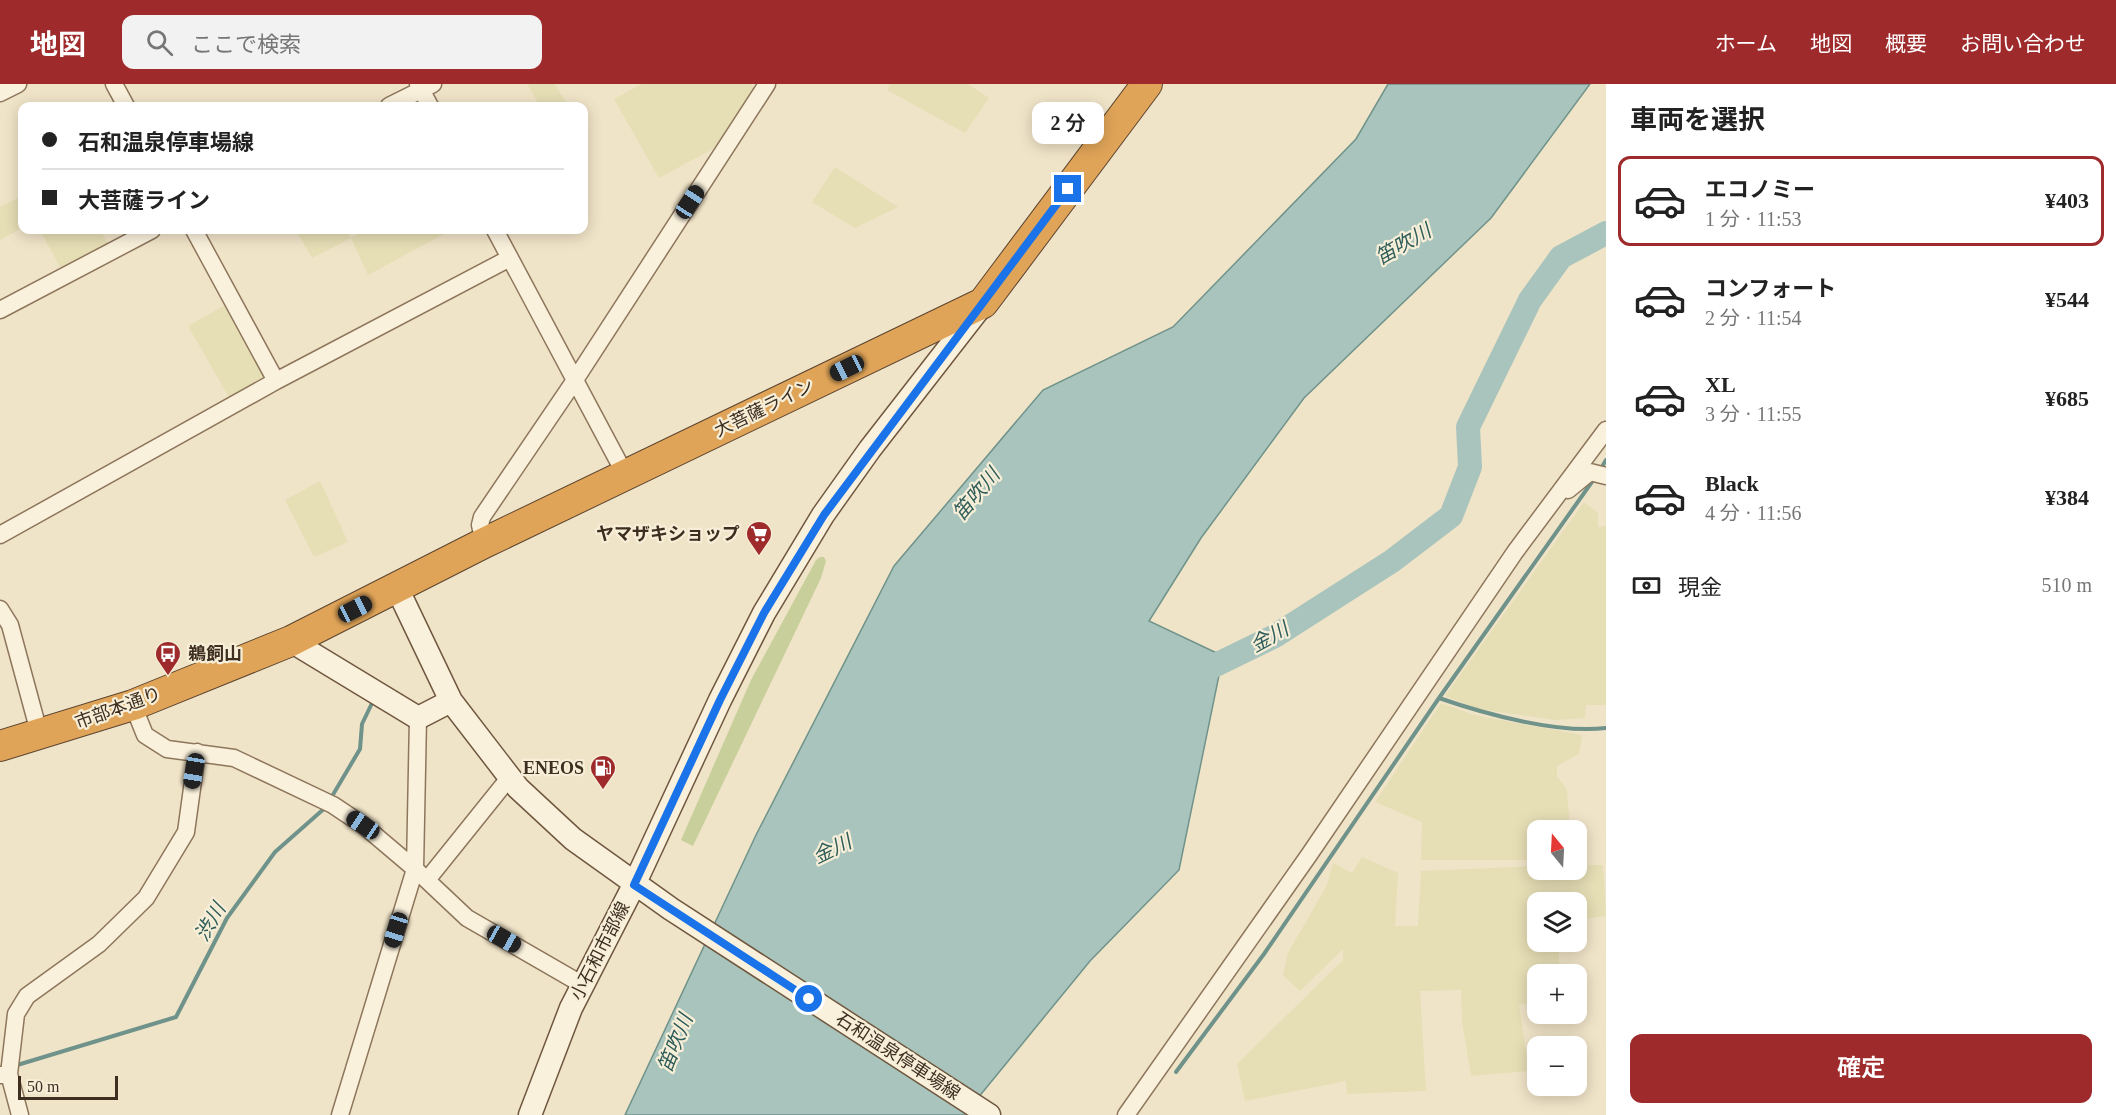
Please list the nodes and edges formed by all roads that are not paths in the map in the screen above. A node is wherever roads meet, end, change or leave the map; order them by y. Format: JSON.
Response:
{"nodes":[{"id":1,"x":18,"y":84,"type":"edge"},
{"id":2,"x":114,"y":84,"type":"edge"},
{"id":3,"x":767,"y":84,"type":"edge"},
{"id":4,"x":1147,"y":84,"type":"edge"},
{"id":5,"x":424,"y":86,"type":"edge"},
{"id":6,"x":0,"y":93,"type":"edge"},
{"id":7,"x":124,"y":102,"type":"edge"},
{"id":8,"x":396,"y":102,"type":"edge"},
{"id":9,"x":429,"y":102,"type":"edge"},
{"id":10,"x":144,"y":234,"type":"edge"},
{"id":11,"x":196,"y":234,"type":"edge"},
{"id":12,"x":497,"y":234,"type":"edge"},
{"id":13,"x":510,"y":258,"type":"junction"},
{"id":14,"x":983,"y":303,"type":"junction"},
{"id":15,"x":0,"y":310,"type":"edge"},
{"id":16,"x":908,"y":339,"type":"junction"},
{"id":17,"x":930,"y":372,"type":"junction"},
{"id":18,"x":575,"y":380,"type":"junction"},
{"id":19,"x":276,"y":381,"type":"junction"},
{"id":20,"x":1606,"y":430,"type":"edge"},
{"id":21,"x":1598,"y":474,"type":"edge"},
{"id":22,"x":626,"y":476,"type":"junction"},
{"id":23,"x":1550,"y":503,"type":"junction"},
{"id":24,"x":0,"y":535,"type":"edge"},
{"id":25,"x":484,"y":543,"type":"junction"},
{"id":26,"x":397,"y":588,"type":"junction"},
{"id":27,"x":0,"y":609,"type":"edge"},
{"id":28,"x":5,"y":625,"type":"edge"},
{"id":29,"x":291,"y":641,"type":"junction"},
{"id":30,"x":451,"y":701,"type":"junction"},
{"id":31,"x":133,"y":705,"type":"junction"},
{"id":32,"x":418,"y":718,"type":"junction"},
{"id":33,"x":40,"y":736,"type":"junction"},
{"id":34,"x":0,"y":746,"type":"edge"},
{"id":35,"x":197,"y":752,"type":"junction"},
{"id":36,"x":509,"y":778,"type":"junction"},
{"id":37,"x":421,"y":874,"type":"junction"},
{"id":38,"x":634,"y":885,"type":"junction"},
{"id":39,"x":583,"y":985,"type":"junction"},
{"id":40,"x":7,"y":1072,"type":"edge"},
{"id":41,"x":20,"y":1115,"type":"edge"},
{"id":42,"x":340,"y":1115,"type":"edge"},
{"id":43,"x":530,"y":1115,"type":"edge"},
{"id":44,"x":989,"y":1115,"type":"edge"},
{"id":45,"x":1126,"y":1115,"type":"edge"}],
"edges":[{"from":1,"to":6,"type":"street"},
{"from":2,"to":7,"type":"street"},
{"from":3,"to":18,"type":"street"},
{"from":4,"to":14,"type":"highway","name":"大菩薩ライン"},
{"from":5,"to":8,"type":"street"},
{"from":5,"to":9,"type":"street"},
{"from":10,"to":15,"type":"street"},
{"from":11,"to":19,"type":"street"},
{"from":12,"to":13,"type":"street"},
{"from":13,"to":18,"type":"street"},
{"from":13,"to":19,"type":"street"},
{"from":14,"to":16,"type":"highway","name":"大菩薩ライン"},
{"from":14,"to":17,"type":"main road","name":"小石和市部線"},
{"from":16,"to":17,"type":"main road"},
{"from":16,"to":22,"type":"highway","name":"大菩薩ライン"},
{"from":17,"to":38,"type":"main road","name":"小石和市部線"},
{"from":18,"to":22,"type":"street"},
{"from":18,"to":25,"type":"street"},
{"from":19,"to":24,"type":"street"},
{"from":20,"to":23,"type":"street"},
{"from":21,"to":23,"type":"street"},
{"from":22,"to":25,"type":"highway","name":"大菩薩ライン"},
{"from":23,"to":45,"type":"street"},
{"from":25,"to":26,"type":"highway","name":"大菩薩ライン"},
{"from":26,"to":29,"type":"highway","name":"市部本通り"},
{"from":26,"to":30,"type":"main road","name":"石和温泉停車場線"},
{"from":27,"to":28,"type":"street"},
{"from":28,"to":33,"type":"street"},
{"from":29,"to":31,"type":"highway","name":"市部本通り"},
{"from":29,"to":32,"type":"main road"},
{"from":30,"to":32,"type":"main road"},
{"from":30,"to":36,"type":"main road","name":"石和温泉停車場線"},
{"from":31,"to":33,"type":"highway","name":"市部本通り"},
{"from":31,"to":35,"type":"street"},
{"from":32,"to":37,"type":"street"},
{"from":33,"to":34,"type":"highway","name":"市部本通り"},
{"from":35,"to":37,"type":"street"},
{"from":35,"to":40,"type":"street"},
{"from":36,"to":37,"type":"street"},
{"from":36,"to":38,"type":"main road","name":"石和温泉停車場線"},
{"from":37,"to":39,"type":"street"},
{"from":37,"to":42,"type":"street"},
{"from":38,"to":39,"type":"main road","name":"小石和市部線"},
{"from":38,"to":44,"type":"main road","name":"石和温泉停車場線"},
{"from":39,"to":43,"type":"main road","name":"小石和市部線"},
{"from":40,"to":41,"type":"street"}]}
